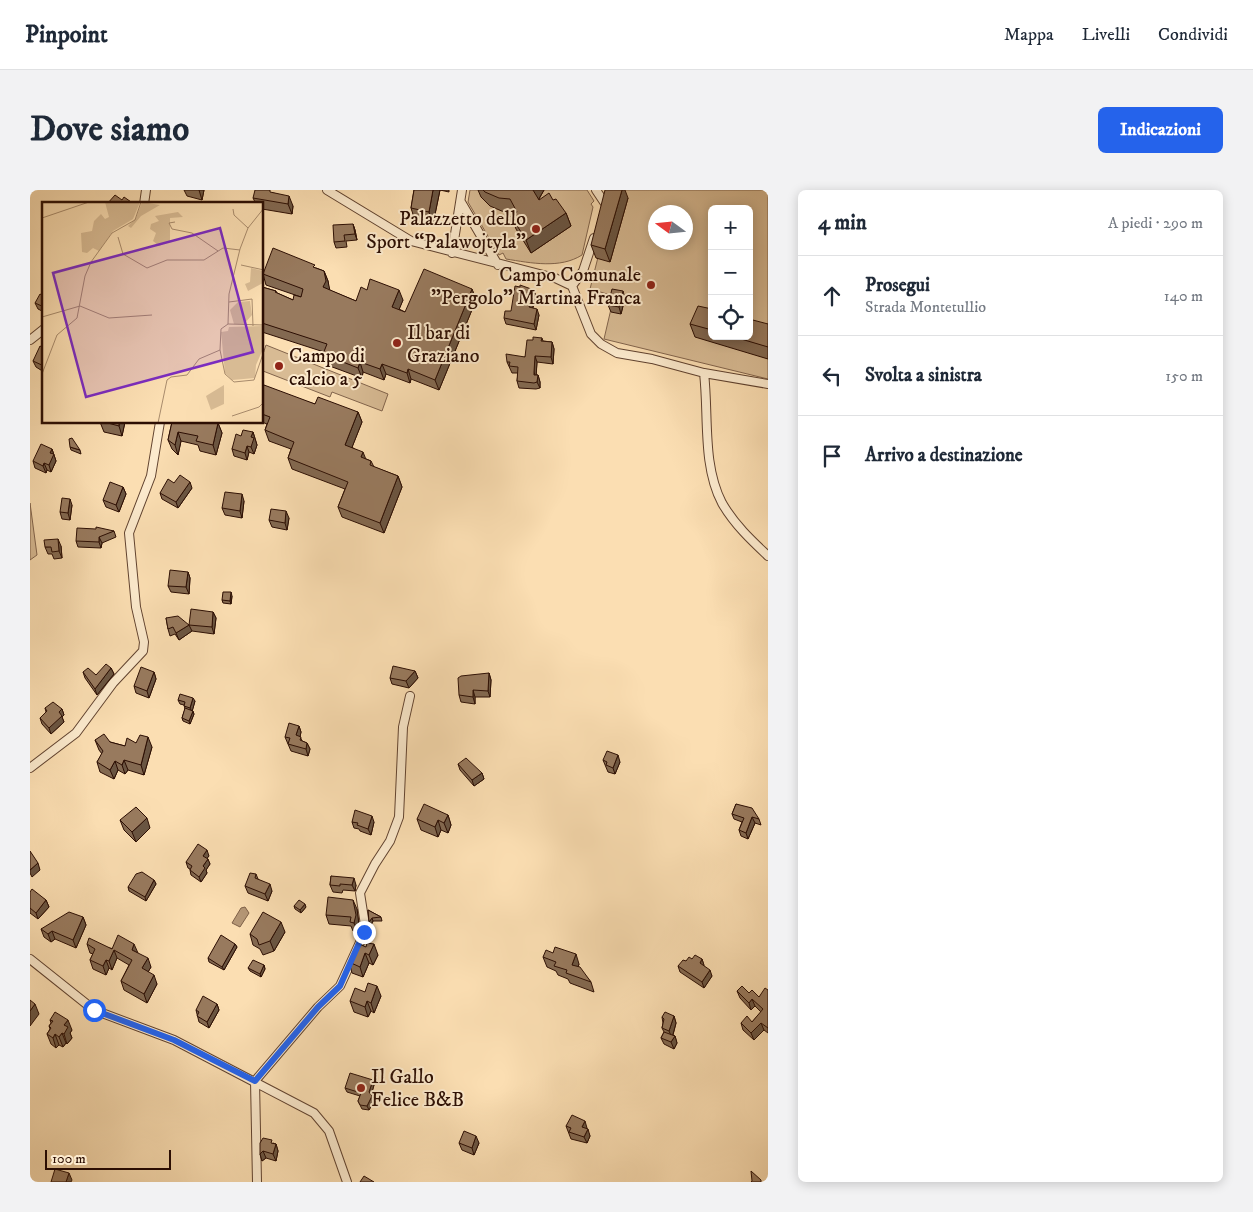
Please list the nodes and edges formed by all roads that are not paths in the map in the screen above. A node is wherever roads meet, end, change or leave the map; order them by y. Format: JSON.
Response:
{"nodes":[{"id":1,"x":328,"y":190,"type":"edge"},
{"id":2,"x":462,"y":190,"type":"edge"},
{"id":3,"x":596,"y":190,"type":"edge"},
{"id":4,"x":607,"y":190,"type":"edge"},
{"id":5,"x":461,"y":202,"type":"junction"},
{"id":6,"x":604,"y":202,"type":"junction"},
{"id":7,"x":601,"y":212,"type":"edge"},
{"id":8,"x":596,"y":230,"type":"edge"},
{"id":9,"x":452,"y":253,"type":"junction"},
{"id":10,"x":498,"y":264,"type":"junction"},
{"id":11,"x":572,"y":286,"type":"junction"},
{"id":12,"x":42,"y":331,"type":"edge"},
{"id":13,"x":30,"y":340,"type":"edge"},
{"id":14,"x":704,"y":373,"type":"junction"},
{"id":15,"x":768,"y":384,"type":"edge"},
{"id":16,"x":160,"y":424,"type":"edge"},
{"id":17,"x":768,"y":556,"type":"edge"},
{"id":18,"x":410,"y":696,"type":"dead end"},
{"id":19,"x":30,"y":768,"type":"edge"},
{"id":20,"x":30,"y":959,"type":"edge"},
{"id":21,"x":255,"y":1081,"type":"junction"},
{"id":22,"x":257,"y":1182,"type":"edge"},
{"id":23,"x":347,"y":1182,"type":"edge"}],
"edges":[{"from":1,"to":9,"type":"street"},
{"from":2,"to":5,"type":"street"},
{"from":3,"to":6,"type":"street"},
{"from":4,"to":6,"type":"street"},
{"from":5,"to":9,"type":"street"},
{"from":5,"to":10,"type":"street"},
{"from":6,"to":7,"type":"street"},
{"from":8,"to":11,"type":"street"},
{"from":9,"to":10,"type":"street"},
{"from":10,"to":11,"type":"street"},
{"from":11,"to":14,"type":"street"},
{"from":12,"to":13,"type":"street"},
{"from":14,"to":15,"type":"street"},
{"from":14,"to":17,"type":"street"},
{"from":16,"to":19,"type":"street"},
{"from":18,"to":21,"type":"street"},
{"from":20,"to":21,"type":"street"},
{"from":21,"to":22,"type":"street"},
{"from":21,"to":23,"type":"street"}]}
